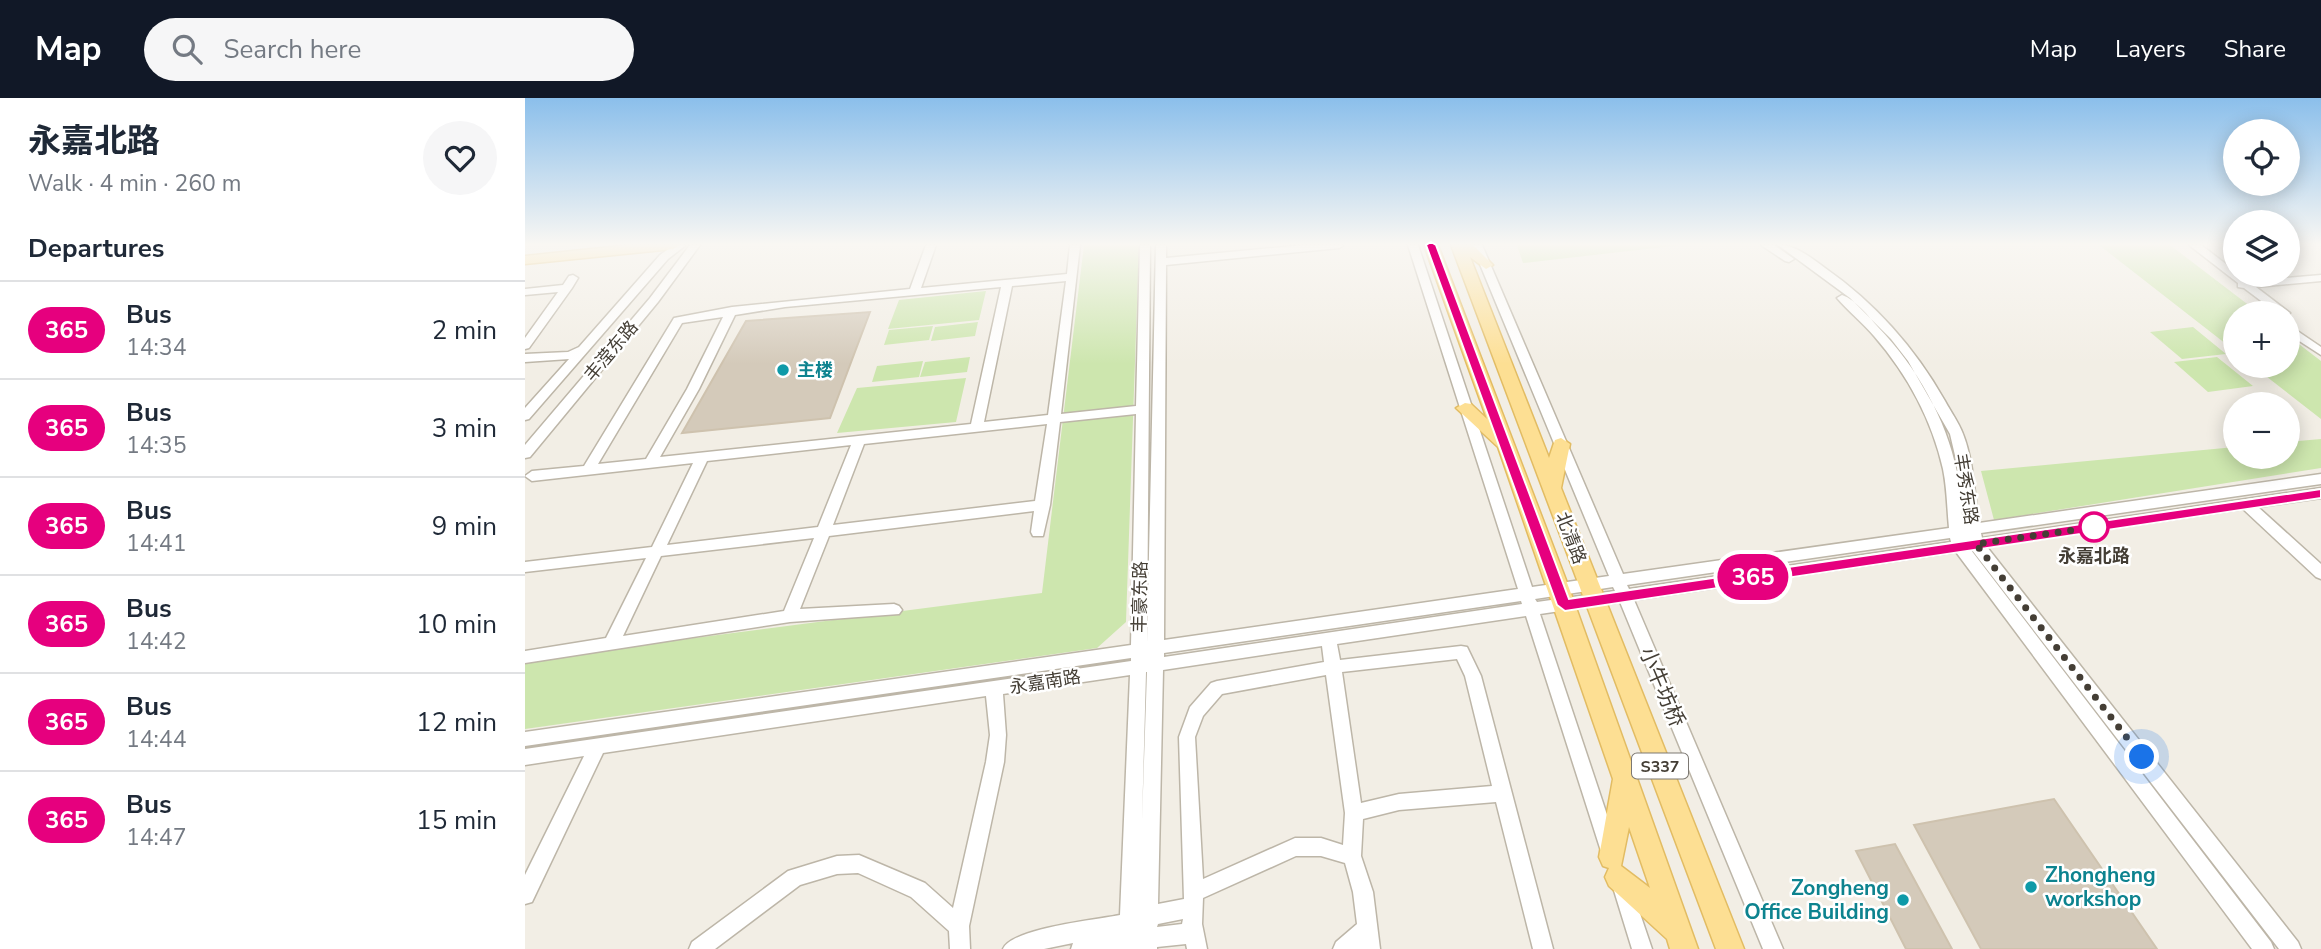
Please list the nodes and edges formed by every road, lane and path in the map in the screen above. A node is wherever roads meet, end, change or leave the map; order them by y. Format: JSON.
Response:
{"nodes":[{"id":1,"x":561,"y":285,"type":"edge"},
{"id":2,"x":569,"y":285,"type":"edge"},
{"id":3,"x":640,"y":285,"type":"edge"},
{"id":4,"x":665,"y":285,"type":"edge"},
{"id":5,"x":917,"y":285,"type":"edge"},
{"id":6,"x":979,"y":285,"type":"edge"},
{"id":7,"x":1006,"y":285,"type":"edge"},
{"id":8,"x":1070,"y":285,"type":"edge"},
{"id":9,"x":1145,"y":285,"type":"edge"},
{"id":10,"x":1161,"y":285,"type":"edge"},
{"id":11,"x":1426,"y":285,"type":"edge"},
{"id":12,"x":1446,"y":285,"type":"edge"},
{"id":13,"x":1473,"y":285,"type":"edge"},
{"id":14,"x":1494,"y":285,"type":"edge"},
{"id":15,"x":1826,"y":285,"type":"edge"},
{"id":16,"x":1838,"y":285,"type":"edge"},
{"id":17,"x":2235,"y":287,"type":"edge"},
{"id":18,"x":2250,"y":287,"type":"edge"},
{"id":19,"x":915,"y":291,"type":"junction"},
{"id":20,"x":525,"y":292,"type":"edge"},
{"id":21,"x":2253,"y":301,"type":"edge"},
{"id":22,"x":2269,"y":301,"type":"edge"},
{"id":23,"x":732,"y":310,"type":"junction"},
{"id":24,"x":2300,"y":325,"type":"edge"},
{"id":25,"x":2300,"y":337,"type":"edge"},
{"id":26,"x":2321,"y":341,"type":"edge"},
{"id":27,"x":525,"y":346,"type":"edge"},
{"id":28,"x":582,"y":350,"type":"junction"},
{"id":29,"x":2321,"y":352,"type":"edge"},
{"id":30,"x":525,"y":358,"type":"edge"},
{"id":31,"x":1465,"y":408,"type":"junction"},
{"id":32,"x":1143,"y":409,"type":"junction"},
{"id":33,"x":525,"y":416,"type":"edge"},
{"id":34,"x":1054,"y":418,"type":"junction"},
{"id":35,"x":977,"y":427,"type":"junction"},
{"id":36,"x":859,"y":441,"type":"junction"},
{"id":37,"x":1561,"y":444,"type":"junction"},
{"id":38,"x":1506,"y":446,"type":"junction"},
{"id":39,"x":525,"y":454,"type":"edge"},
{"id":40,"x":702,"y":458,"type":"junction"},
{"id":41,"x":650,"y":464,"type":"junction"},
{"id":42,"x":588,"y":470,"type":"junction"},
{"id":43,"x":532,"y":476,"type":"dead end"},
{"id":44,"x":2321,"y":479,"type":"edge"},
{"id":45,"x":1552,"y":488,"type":"junction"},
{"id":46,"x":2321,"y":493,"type":"edge"},
{"id":47,"x":1043,"y":505,"type":"junction"},
{"id":48,"x":2247,"y":505,"type":"junction"},
{"id":49,"x":823,"y":529,"type":"junction"},
{"id":50,"x":1038,"y":533,"type":"dead end"},
{"id":51,"x":1974,"y":537,"type":"junction"},
{"id":52,"x":1958,"y":539,"type":"junction"},
{"id":53,"x":656,"y":551,"type":"junction"},
{"id":54,"x":525,"y":567,"type":"edge"},
{"id":55,"x":2321,"y":573,"type":"edge"},
{"id":56,"x":1621,"y":587,"type":"junction"},
{"id":57,"x":1592,"y":592,"type":"junction"},
{"id":58,"x":1562,"y":597,"type":"junction"},
{"id":59,"x":1528,"y":601,"type":"junction"},
{"id":60,"x":894,"y":610,"type":"dead end"},
{"id":61,"x":790,"y":616,"type":"junction"},
{"id":62,"x":1329,"y":640,"type":"junction"},
{"id":63,"x":611,"y":644,"type":"junction"},
{"id":64,"x":1156,"y":647,"type":"junction"},
{"id":65,"x":1139,"y":649,"type":"junction"},
{"id":66,"x":525,"y":657,"type":"edge"},
{"id":67,"x":1156,"y":665,"type":"junction"},
{"id":68,"x":1139,"y":667,"type":"junction"},
{"id":69,"x":1332,"y":667,"type":"junction"},
{"id":70,"x":993,"y":690,"type":"junction"},
{"id":71,"x":525,"y":739,"type":"edge"},
{"id":72,"x":598,"y":746,"type":"junction"},
{"id":73,"x":525,"y":757,"type":"edge"},
{"id":74,"x":1624,"y":776,"type":"junction"},
{"id":75,"x":1502,"y":793,"type":"junction"},
{"id":76,"x":1353,"y":813,"type":"junction"},
{"id":77,"x":1352,"y":856,"type":"junction"},
{"id":78,"x":1615,"y":867,"type":"junction"},
{"id":79,"x":525,"y":895,"type":"edge"},
{"id":80,"x":1193,"y":900,"type":"junction"},
{"id":81,"x":959,"y":926,"type":"junction"},
{"id":82,"x":1138,"y":936,"type":"edge"},
{"id":83,"x":1367,"y":939,"type":"edge"},
{"id":84,"x":1681,"y":940,"type":"edge"},
{"id":85,"x":1195,"y":941,"type":"edge"},
{"id":86,"x":1009,"y":948,"type":"edge"},
{"id":87,"x":699,"y":949,"type":"edge"},
{"id":88,"x":960,"y":949,"type":"edge"},
{"id":89,"x":1081,"y":949,"type":"edge"},
{"id":90,"x":1343,"y":949,"type":"edge"},
{"id":91,"x":1543,"y":949,"type":"edge"},
{"id":92,"x":1643,"y":949,"type":"edge"},
{"id":93,"x":1730,"y":949,"type":"edge"},
{"id":94,"x":1773,"y":949,"type":"edge"},
{"id":95,"x":2264,"y":949,"type":"edge"},
{"id":96,"x":2291,"y":949,"type":"edge"}],
"edges":[{"from":1,"to":20,"type":"street"},
{"from":2,"to":27,"type":"street"},
{"from":3,"to":28,"type":"street","name":"丰滢东路"},
{"from":4,"to":39,"type":"street","name":"丰滢东路"},
{"from":5,"to":19,"type":"street"},
{"from":6,"to":19,"type":"street"},
{"from":7,"to":35,"type":"street"},
{"from":8,"to":34,"type":"street"},
{"from":9,"to":32,"type":"street","name":"丰豪东路"},
{"from":10,"to":64,"type":"street","name":"丰豪东路"},
{"from":11,"to":31,"type":"street"},
{"from":12,"to":38,"type":"main road","name":"北清路","number":"S337"},
{"from":13,"to":45,"type":"main road","name":"北清路","number":"S337"},
{"from":14,"to":37,"type":"street","name":"北清路"},
{"from":15,"to":52,"type":"street","name":"丰秀东路"},
{"from":16,"to":51,"type":"street","name":"丰秀东路"},
{"from":17,"to":21,"type":"street"},
{"from":18,"to":22,"type":"street"},
{"from":19,"to":23,"type":"street"},
{"from":23,"to":41,"type":"street"},
{"from":23,"to":42,"type":"street"},
{"from":24,"to":26,"type":"street"},
{"from":25,"to":29,"type":"street"},
{"from":28,"to":30,"type":"street"},
{"from":28,"to":33,"type":"street","name":"丰滢东路"},
{"from":31,"to":38,"type":"main road"},
{"from":31,"to":59,"type":"street"},
{"from":32,"to":34,"type":"street"},
{"from":32,"to":65,"type":"street","name":"丰豪东路"},
{"from":34,"to":35,"type":"street"},
{"from":34,"to":47,"type":"street"},
{"from":35,"to":36,"type":"street"},
{"from":36,"to":40,"type":"street"},
{"from":36,"to":49,"type":"street"},
{"from":37,"to":45,"type":"main road"},
{"from":37,"to":56,"type":"street","name":"北清路"},
{"from":38,"to":58,"type":"main road","name":"北清路","number":"S337"},
{"from":40,"to":41,"type":"street"},
{"from":40,"to":53,"type":"street"},
{"from":41,"to":42,"type":"street"},
{"from":42,"to":43,"type":"street"},
{"from":44,"to":51,"type":"street"},
{"from":45,"to":57,"type":"main road","name":"北清路","number":"S337"},
{"from":46,"to":48,"type":"street"},
{"from":47,"to":49,"type":"street"},
{"from":47,"to":50,"type":"street"},
{"from":48,"to":51,"type":"street"},
{"from":48,"to":55,"type":"street"},
{"from":49,"to":53,"type":"street"},
{"from":49,"to":61,"type":"street"},
{"from":51,"to":52,"type":"street"},
{"from":51,"to":96,"type":"street","name":"丰秀东路"},
{"from":52,"to":56,"type":"street"},
{"from":52,"to":95,"type":"street","name":"丰秀东路"},
{"from":53,"to":54,"type":"street"},
{"from":53,"to":63,"type":"street"},
{"from":56,"to":57,"type":"street"},
{"from":56,"to":94,"type":"street","name":"小牛坊桥"},
{"from":57,"to":58,"type":"street","name":"永嘉南路"},
{"from":57,"to":93,"type":"main road","name":"北清路","number":"S337"},
{"from":58,"to":59,"type":"street","name":"永嘉南路"},
{"from":58,"to":74,"type":"main road","name":"北清路","number":"S337"},
{"from":59,"to":62,"type":"street","name":"永嘉南路"},
{"from":59,"to":64,"type":"street","name":"永嘉南路"},
{"from":59,"to":78,"type":"street"},
{"from":60,"to":61,"type":"street"},
{"from":61,"to":63,"type":"street"},
{"from":62,"to":67,"type":"street","name":"永嘉南路"},
{"from":62,"to":69,"type":"street"},
{"from":63,"to":66,"type":"street"},
{"from":64,"to":65,"type":"street","name":"永嘉南路"},
{"from":64,"to":67,"type":"street","name":"丰豪东路"},
{"from":65,"to":68,"type":"street","name":"丰豪东路"},
{"from":65,"to":71,"type":"street","name":"永嘉南路"},
{"from":67,"to":68,"type":"street","name":"永嘉南路"},
{"from":67,"to":82,"type":"street","name":"丰豪东路"},
{"from":68,"to":70,"type":"street","name":"永嘉南路"},
{"from":68,"to":82,"type":"street","name":"丰豪东路"},
{"from":69,"to":75,"type":"street"},
{"from":69,"to":76,"type":"street"},
{"from":69,"to":80,"type":"street"},
{"from":70,"to":72,"type":"street","name":"永嘉南路"},
{"from":70,"to":81,"type":"street"},
{"from":72,"to":73,"type":"street","name":"永嘉南路"},
{"from":72,"to":79,"type":"street"},
{"from":74,"to":78,"type":"main road"},
{"from":74,"to":84,"type":"main road","name":"北清路","number":"S337"},
{"from":75,"to":76,"type":"street"},
{"from":75,"to":91,"type":"street"},
{"from":76,"to":77,"type":"street"},
{"from":77,"to":80,"type":"street"},
{"from":77,"to":83,"type":"street"},
{"from":78,"to":84,"type":"main road"},
{"from":78,"to":92,"type":"street"},
{"from":80,"to":82,"type":"street"},
{"from":80,"to":85,"type":"street"},
{"from":81,"to":87,"type":"street"},
{"from":81,"to":88,"type":"street"},
{"from":82,"to":85,"type":"street"},
{"from":82,"to":86,"type":"street"},
{"from":82,"to":89,"type":"street"},
{"from":83,"to":90,"type":"street"}]}
